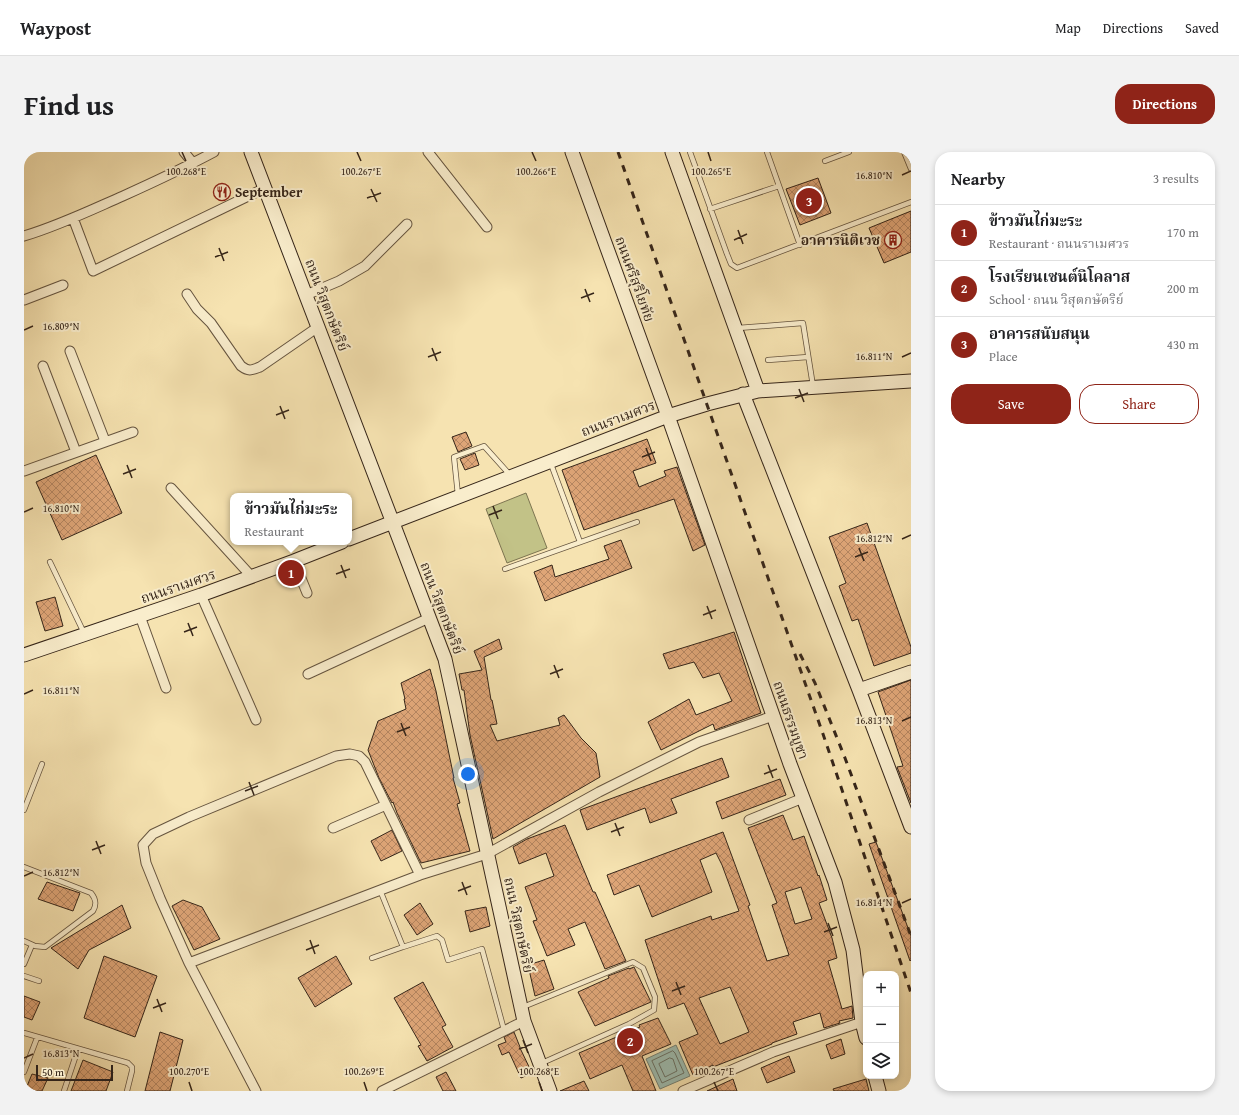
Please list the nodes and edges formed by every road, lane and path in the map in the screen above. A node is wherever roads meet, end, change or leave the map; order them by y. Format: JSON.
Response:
{"nodes":[{"id":1,"x":184,"y":152,"type":"edge"},
{"id":2,"x":214,"y":152,"type":"edge"},
{"id":3,"x":252,"y":152,"type":"edge"},
{"id":4,"x":428,"y":152,"type":"edge"},
{"id":5,"x":572,"y":152,"type":"edge"},
{"id":6,"x":672,"y":152,"type":"edge"},
{"id":7,"x":690,"y":152,"type":"edge"},
{"id":8,"x":767,"y":152,"type":"edge"},
{"id":9,"x":849,"y":152,"type":"edge"},
{"id":10,"x":904,"y":152,"type":"edge"},
{"id":11,"x":825,"y":161,"type":"dead end"},
{"id":12,"x":194,"y":163,"type":"junction"},
{"id":13,"x":911,"y":169,"type":"edge"},
{"id":14,"x":779,"y":186,"type":"junction"},
{"id":15,"x":265,"y":188,"type":"junction"},
{"id":16,"x":911,"y":202,"type":"edge"},
{"id":17,"x":710,"y":209,"type":"junction"},
{"id":18,"x":73,"y":218,"type":"junction"},
{"id":19,"x":407,"y":224,"type":"dead end"},
{"id":20,"x":486,"y":227,"type":"dead end"},
{"id":21,"x":24,"y":236,"type":"edge"},
{"id":22,"x":800,"y":245,"type":"junction"},
{"id":23,"x":63,"y":285,"type":"dead end"},
{"id":24,"x":187,"y":294,"type":"dead end"},
{"id":25,"x":306,"y":295,"type":"junction"},
{"id":26,"x":24,"y":300,"type":"edge"},
{"id":27,"x":318,"y":326,"type":"junction"},
{"id":28,"x":736,"y":329,"type":"junction"},
{"id":29,"x":70,"y":351,"type":"dead end"},
{"id":30,"x":808,"y":357,"type":"junction"},
{"id":31,"x":768,"y":360,"type":"dead end"},
{"id":32,"x":43,"y":366,"type":"dead end"},
{"id":33,"x":911,"y":381,"type":"edge"},
{"id":34,"x":813,"y":387,"type":"junction"},
{"id":35,"x":758,"y":391,"type":"junction"},
{"id":36,"x":743,"y":394,"type":"junction"},
{"id":37,"x":668,"y":416,"type":"junction"},
{"id":38,"x":133,"y":432,"type":"dead end"},
{"id":39,"x":106,"y":441,"type":"junction"},
{"id":40,"x":76,"y":452,"type":"junction"},
{"id":41,"x":550,"y":462,"type":"junction"},
{"id":42,"x":24,"y":471,"type":"edge"},
{"id":43,"x":511,"y":476,"type":"junction"},
{"id":44,"x":171,"y":488,"type":"dead end"},
{"id":45,"x":458,"y":497,"type":"junction"},
{"id":46,"x":392,"y":522,"type":"junction"},
{"id":47,"x":637,"y":522,"type":"dead end"},
{"id":48,"x":352,"y":538,"type":"edge"},
{"id":49,"x":580,"y":542,"type":"junction"},
{"id":50,"x":334,"y":545,"type":"edge"},
{"id":51,"x":294,"y":561,"type":"junction"},
{"id":52,"x":50,"y":562,"type":"dead end"},
{"id":53,"x":505,"y":569,"type":"dead end"},
{"id":54,"x":252,"y":577,"type":"junction"},
{"id":55,"x":307,"y":593,"type":"dead end"},
{"id":56,"x":200,"y":595,"type":"junction"},
{"id":57,"x":140,"y":616,"type":"junction"},
{"id":58,"x":429,"y":618,"type":"junction"},
{"id":59,"x":85,"y":634,"type":"junction"},
{"id":60,"x":24,"y":655,"type":"edge"},
{"id":61,"x":911,"y":672,"type":"edge"},
{"id":62,"x":308,"y":674,"type":"dead end"},
{"id":63,"x":166,"y":688,"type":"dead end"},
{"id":64,"x":860,"y":690,"type":"junction"},
{"id":65,"x":773,"y":716,"type":"junction"},
{"id":66,"x":256,"y":720,"type":"dead end"},
{"id":67,"x":42,"y":764,"type":"dead end"},
{"id":68,"x":803,"y":798,"type":"junction"},
{"id":69,"x":386,"y":805,"type":"junction"},
{"id":70,"x":24,"y":810,"type":"edge"},
{"id":71,"x":749,"y":820,"type":"dead end"},
{"id":72,"x":911,"y":827,"type":"edge"},
{"id":73,"x":334,"y":828,"type":"dead end"},
{"id":74,"x":487,"y":854,"type":"junction"},
{"id":75,"x":24,"y":867,"type":"edge"},
{"id":76,"x":420,"y":875,"type":"junction"},
{"id":77,"x":380,"y":890,"type":"junction"},
{"id":78,"x":24,"y":941,"type":"edge"},
{"id":79,"x":32,"y":945,"type":"junction"},
{"id":80,"x":403,"y":947,"type":"junction"},
{"id":81,"x":372,"y":958,"type":"dead end"},
{"id":82,"x":189,"y":963,"type":"junction"},
{"id":83,"x":24,"y":964,"type":"edge"},
{"id":84,"x":24,"y":976,"type":"edge"},
{"id":85,"x":39,"y":981,"type":"dead end"},
{"id":86,"x":521,"y":1008,"type":"junction"},
{"id":87,"x":524,"y":1021,"type":"junction"},
{"id":88,"x":862,"y":1022,"type":"junction"},
{"id":89,"x":863,"y":1026,"type":"edge"},
{"id":90,"x":504,"y":1030,"type":"junction"},
{"id":91,"x":24,"y":1033,"type":"edge"},
{"id":92,"x":38,"y":1038,"type":"junction"},
{"id":93,"x":78,"y":1049,"type":"junction"},
{"id":94,"x":540,"y":1064,"type":"junction"},
{"id":95,"x":24,"y":1072,"type":"edge"},
{"id":96,"x":876,"y":1079,"type":"edge"},
{"id":97,"x":64,"y":1091,"type":"edge"},
{"id":98,"x":127,"y":1091,"type":"edge"},
{"id":99,"x":256,"y":1091,"type":"edge"},
{"id":100,"x":382,"y":1091,"type":"edge"},
{"id":101,"x":550,"y":1091,"type":"edge"},
{"id":102,"x":683,"y":1091,"type":"edge"},
{"id":103,"x":879,"y":1091,"type":"edge"}],
"edges":[{"from":1,"to":12,"type":"street"},
{"from":2,"to":12,"type":"street"},
{"from":3,"to":15,"type":"street","name":"ถนน วิสุตกษัตริย์"},
{"from":4,"to":20,"type":"street"},
{"from":5,"to":37,"type":"street","name":"ถนนศรีสุริโยทัย"},
{"from":6,"to":28,"type":"street"},
{"from":7,"to":17,"type":"lane"},
{"from":8,"to":14,"type":"lane"},
{"from":9,"to":11,"type":"lane"},
{"from":10,"to":13,"type":"lane"},
{"from":12,"to":18,"type":"street"},
{"from":14,"to":17,"type":"lane"},
{"from":14,"to":22,"type":"lane"},
{"from":15,"to":18,"type":"street"},
{"from":15,"to":25,"type":"street","name":"ถนน วิสุตกษัตริย์"},
{"from":16,"to":22,"type":"lane"},
{"from":17,"to":22,"type":"lane"},
{"from":18,"to":21,"type":"street"},
{"from":19,"to":25,"type":"street"},
{"from":23,"to":26,"type":"street"},
{"from":24,"to":27,"type":"street"},
{"from":25,"to":27,"type":"street","name":"ถนน วิสุตกษัตริย์"},
{"from":27,"to":46,"type":"street","name":"ถนน วิสุตกษัตริย์"},
{"from":28,"to":30,"type":"lane"},
{"from":28,"to":35,"type":"street"},
{"from":29,"to":39,"type":"street"},
{"from":30,"to":31,"type":"lane"},
{"from":30,"to":34,"type":"lane"},
{"from":32,"to":40,"type":"street"},
{"from":33,"to":34,"type":"street","name":"ถนนราเมศวร"},
{"from":34,"to":35,"type":"street","name":"ถนนราเมศวร"},
{"from":35,"to":36,"type":"street","name":"ถนนราเมศวร"},
{"from":36,"to":37,"type":"street","name":"ถนนราเมศวร"},
{"from":36,"to":64,"type":"street"},
{"from":37,"to":41,"type":"street","name":"ถนนราเมศวร"},
{"from":37,"to":65,"type":"street","name":"ถนนธรรมบูชา"},
{"from":38,"to":39,"type":"street"},
{"from":39,"to":40,"type":"street"},
{"from":40,"to":42,"type":"street"},
{"from":41,"to":43,"type":"street","name":"ถนนราเมศวร"},
{"from":41,"to":49,"type":"lane"},
{"from":43,"to":45,"type":"street","name":"ถนนราเมศวร"},
{"from":43,"to":45,"type":"lane"},
{"from":44,"to":54,"type":"street"},
{"from":45,"to":46,"type":"street","name":"ถนนราเมศวร"},
{"from":46,"to":48,"type":"street","name":"ถนนราเมศวร"},
{"from":46,"to":58,"type":"street","name":"ถนน วิสุตกษัตริย์"},
{"from":47,"to":49,"type":"lane"},
{"from":49,"to":53,"type":"lane"},
{"from":50,"to":51,"type":"street","name":"ถนนราเมศวร"},
{"from":51,"to":54,"type":"street","name":"ถนนราเมศวร"},
{"from":51,"to":55,"type":"street"},
{"from":52,"to":59,"type":"lane"},
{"from":54,"to":56,"type":"street","name":"ถนนราเมศวร"},
{"from":56,"to":57,"type":"street","name":"ถนนราเมศวร"},
{"from":56,"to":66,"type":"street"},
{"from":57,"to":59,"type":"street","name":"ถนนราเมศวร"},
{"from":57,"to":63,"type":"street"},
{"from":58,"to":62,"type":"street"},
{"from":58,"to":74,"type":"street","name":"ถนน วิสุตกษัตริย์"},
{"from":59,"to":60,"type":"street","name":"ถนนราเมศวร"},
{"from":61,"to":64,"type":"street"},
{"from":64,"to":72,"type":"street"},
{"from":65,"to":68,"type":"street","name":"ถนนธรรมบูชา"},
{"from":65,"to":74,"type":"street"},
{"from":67,"to":70,"type":"lane"},
{"from":68,"to":71,"type":"street"},
{"from":68,"to":88,"type":"street","name":"ถนนธรรมบูชา"},
{"from":69,"to":73,"type":"street"},
{"from":69,"to":76,"type":"street"},
{"from":69,"to":82,"type":"street"},
{"from":74,"to":76,"type":"street"},
{"from":74,"to":86,"type":"street","name":"ถนน วิสุตกษัตริย์"},
{"from":75,"to":79,"type":"lane"},
{"from":76,"to":77,"type":"street"},
{"from":77,"to":80,"type":"lane"},
{"from":77,"to":82,"type":"street"},
{"from":78,"to":79,"type":"lane"},
{"from":79,"to":83,"type":"lane"},
{"from":80,"to":81,"type":"lane"},
{"from":80,"to":90,"type":"lane"},
{"from":82,"to":99,"type":"street"},
{"from":84,"to":85,"type":"lane"},
{"from":86,"to":87,"type":"street","name":"ถนน วิสุตกษัตริย์"},
{"from":86,"to":94,"type":"lane"},
{"from":87,"to":90,"type":"street"},
{"from":87,"to":94,"type":"street","name":"ถนน วิสุตกษัตริย์"},
{"from":88,"to":89,"type":"street","name":"ถนนธรรมบูชา"},
{"from":88,"to":102,"type":"street"},
{"from":90,"to":100,"type":"street"},
{"from":91,"to":92,"type":"lane"},
{"from":92,"to":93,"type":"lane"},
{"from":92,"to":95,"type":"lane"},
{"from":93,"to":97,"type":"lane"},
{"from":93,"to":98,"type":"lane"},
{"from":94,"to":101,"type":"street","name":"ถนน วิสุตกษัตริย์"},
{"from":96,"to":103,"type":"street"}]}
